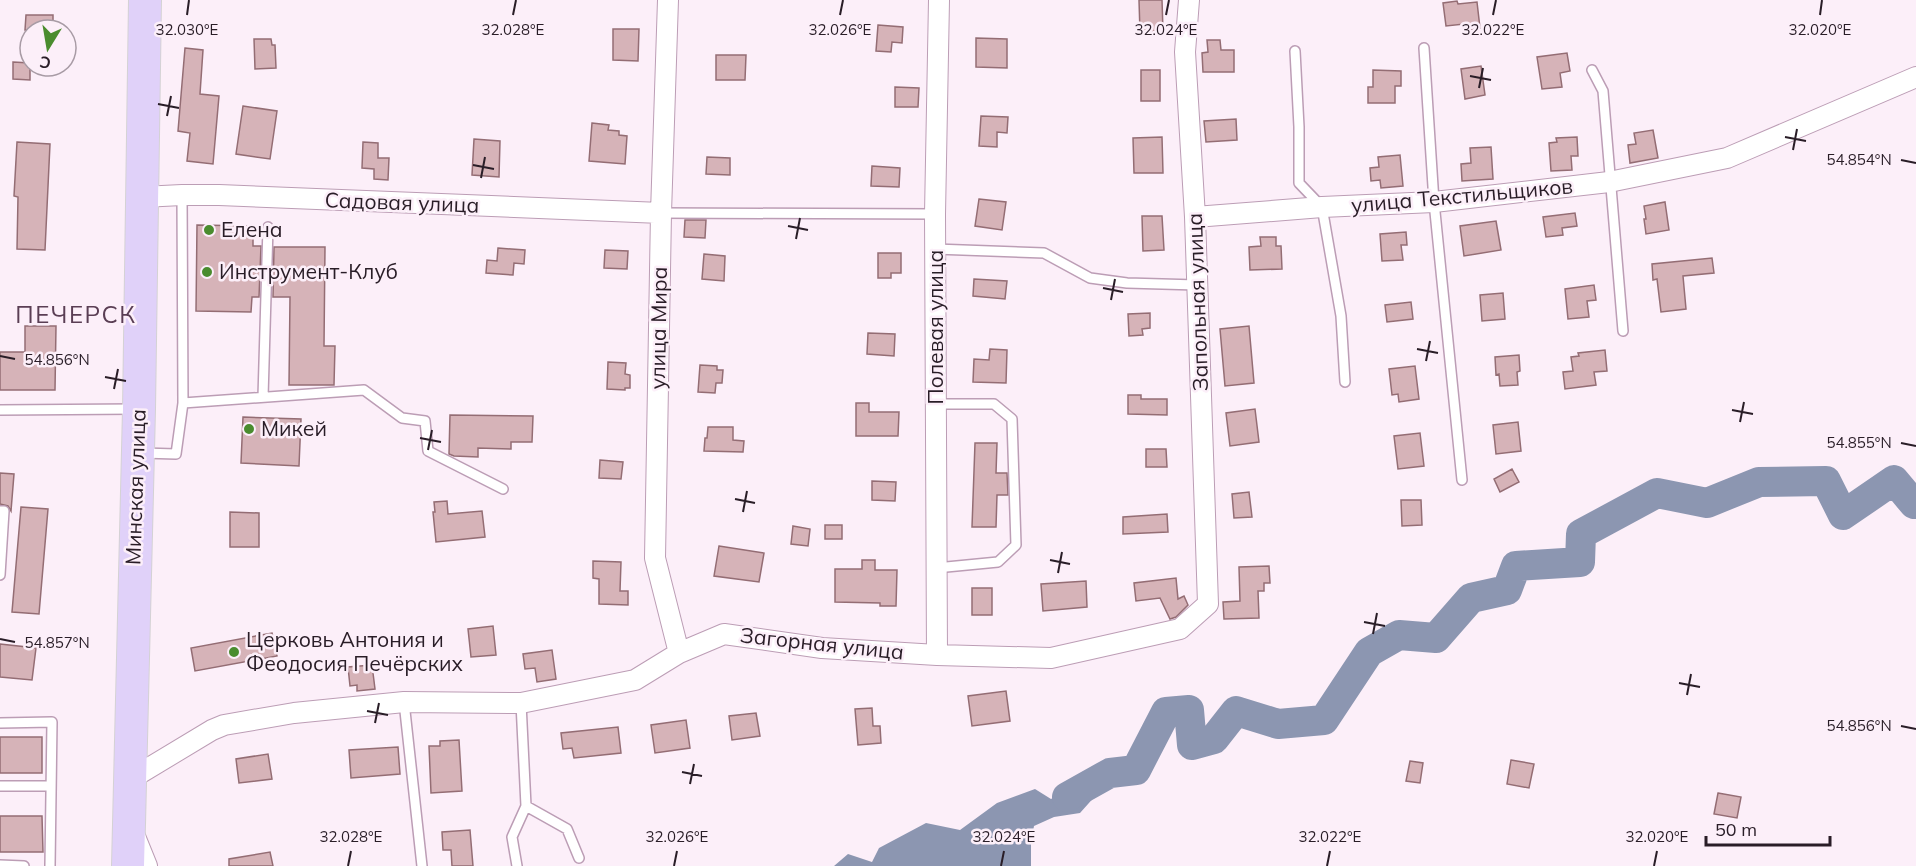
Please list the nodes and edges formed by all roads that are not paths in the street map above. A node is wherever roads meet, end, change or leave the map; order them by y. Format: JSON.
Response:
{"nodes":[{"id":1,"x":145,"y":0,"type":"edge"},
{"id":2,"x":668,"y":0,"type":"edge"},
{"id":3,"x":939,"y":0,"type":"edge"},
{"id":4,"x":1189,"y":0,"type":"edge"},
{"id":5,"x":1424,"y":48,"type":"dead end"},
{"id":6,"x":1295,"y":51,"type":"dead end"},
{"id":7,"x":1592,"y":70,"type":"dead end"},
{"id":8,"x":1916,"y":77,"type":"edge"},
{"id":9,"x":1609,"y":182,"type":"junction"},
{"id":10,"x":182,"y":195,"type":"junction"},
{"id":11,"x":142,"y":197,"type":"junction"},
{"id":12,"x":1434,"y":202,"type":"junction"},
{"id":13,"x":1322,"y":207,"type":"junction"},
{"id":14,"x":661,"y":213,"type":"junction"},
{"id":15,"x":935,"y":214,"type":"junction"},
{"id":16,"x":1195,"y":217,"type":"junction"},
{"id":17,"x":268,"y":227,"type":"dead end"},
{"id":18,"x":935,"y":249,"type":"junction"},
{"id":19,"x":1197,"y":285,"type":"junction"},
{"id":20,"x":1623,"y":331,"type":"dead end"},
{"id":21,"x":1345,"y":382,"type":"dead end"},
{"id":22,"x":263,"y":397,"type":"junction"},
{"id":23,"x":183,"y":403,"type":"junction"},
{"id":24,"x":936,"y":404,"type":"junction"},
{"id":25,"x":139,"y":409,"type":"junction"},
{"id":26,"x":0,"y":410,"type":"edge"},
{"id":27,"x":137,"y":453,"type":"junction"},
{"id":28,"x":1462,"y":480,"type":"dead end"},
{"id":29,"x":502,"y":489,"type":"dead end"},
{"id":30,"x":0,"y":511,"type":"edge"},
{"id":31,"x":936,"y":568,"type":"junction"},
{"id":32,"x":0,"y":575,"type":"edge"},
{"id":33,"x":1208,"y":604,"type":"joint"},
{"id":34,"x":679,"y":653,"type":"junction"},
{"id":35,"x":937,"y":654,"type":"junction"},
{"id":36,"x":404,"y":702,"type":"junction"},
{"id":37,"x":521,"y":703,"type":"junction"},
{"id":38,"x":0,"y":723,"type":"edge"},
{"id":39,"x":129,"y":780,"type":"junction"},
{"id":40,"x":0,"y":786,"type":"edge"},
{"id":41,"x":51,"y":786,"type":"junction"},
{"id":42,"x":526,"y":806,"type":"junction"},
{"id":43,"x":128,"y":818,"type":"junction"},
{"id":44,"x":579,"y":858,"type":"dead end"},
{"id":45,"x":0,"y":865,"type":"edge"},
{"id":46,"x":24,"y":866,"type":"edge"},
{"id":47,"x":50,"y":866,"type":"edge"},
{"id":48,"x":128,"y":866,"type":"edge"},
{"id":49,"x":147,"y":866,"type":"edge"},
{"id":50,"x":422,"y":866,"type":"edge"},
{"id":51,"x":517,"y":866,"type":"edge"}],
"edges":[{"from":1,"to":11,"type":"main road","name":"Минская улица"},
{"from":2,"to":14,"type":"street","name":"улица Мира"},
{"from":3,"to":15,"type":"street","name":"Полевая улица"},
{"from":4,"to":16,"type":"street","name":"Запольная улица"},
{"from":5,"to":12,"type":"lane"},
{"from":6,"to":13,"type":"lane"},
{"from":7,"to":9,"type":"lane"},
{"from":8,"to":9,"type":"street","name":"улица Текстильщиков"},
{"from":9,"to":12,"type":"street","name":"улица Текстильщиков"},
{"from":9,"to":20,"type":"lane"},
{"from":10,"to":11,"type":"street","name":"Садовая улица"},
{"from":10,"to":14,"type":"street","name":"Садовая улица"},
{"from":10,"to":23,"type":"lane"},
{"from":11,"to":25,"type":"main road","name":"Минская улица"},
{"from":12,"to":13,"type":"street","name":"улица Текстильщиков"},
{"from":12,"to":28,"type":"lane"},
{"from":13,"to":16,"type":"street","name":"улица Текстильщиков"},
{"from":13,"to":21,"type":"lane"},
{"from":14,"to":15,"type":"lane"},
{"from":14,"to":34,"type":"street","name":"улица Мира"},
{"from":15,"to":18,"type":"street","name":"Полевая улица"},
{"from":16,"to":19,"type":"street","name":"Запольная улица"},
{"from":17,"to":22,"type":"lane"},
{"from":18,"to":19,"type":"lane"},
{"from":18,"to":24,"type":"street","name":"Полевая улица"},
{"from":19,"to":33,"type":"street","name":"Запольная улица"},
{"from":22,"to":23,"type":"lane"},
{"from":22,"to":29,"type":"lane"},
{"from":23,"to":27,"type":"lane"},
{"from":24,"to":31,"type":"street","name":"Полевая улица"},
{"from":24,"to":31,"type":"lane"},
{"from":25,"to":26,"type":"lane"},
{"from":25,"to":27,"type":"main road","name":"Минская улица"},
{"from":27,"to":39,"type":"main road","name":"Минская улица"},
{"from":30,"to":32,"type":"lane"},
{"from":31,"to":35,"type":"street","name":"Полевая улица"},
{"from":33,"to":35,"type":"street","name":"Загорная улица"},
{"from":34,"to":35,"type":"street","name":"Загорная улица"},
{"from":34,"to":37,"type":"street","name":"Загорная улица"},
{"from":36,"to":37,"type":"street","name":"Загорная улица"},
{"from":36,"to":39,"type":"street","name":"Загорная улица"},
{"from":36,"to":50,"type":"lane"},
{"from":37,"to":42,"type":"lane"},
{"from":38,"to":41,"type":"lane"},
{"from":39,"to":43,"type":"main road","name":"Минская улица"},
{"from":40,"to":41,"type":"lane"},
{"from":41,"to":47,"type":"lane"},
{"from":42,"to":44,"type":"lane"},
{"from":42,"to":51,"type":"lane"},
{"from":43,"to":48,"type":"main road","name":"Минская улица"},
{"from":43,"to":49,"type":"street"},
{"from":45,"to":46,"type":"lane"}]}
